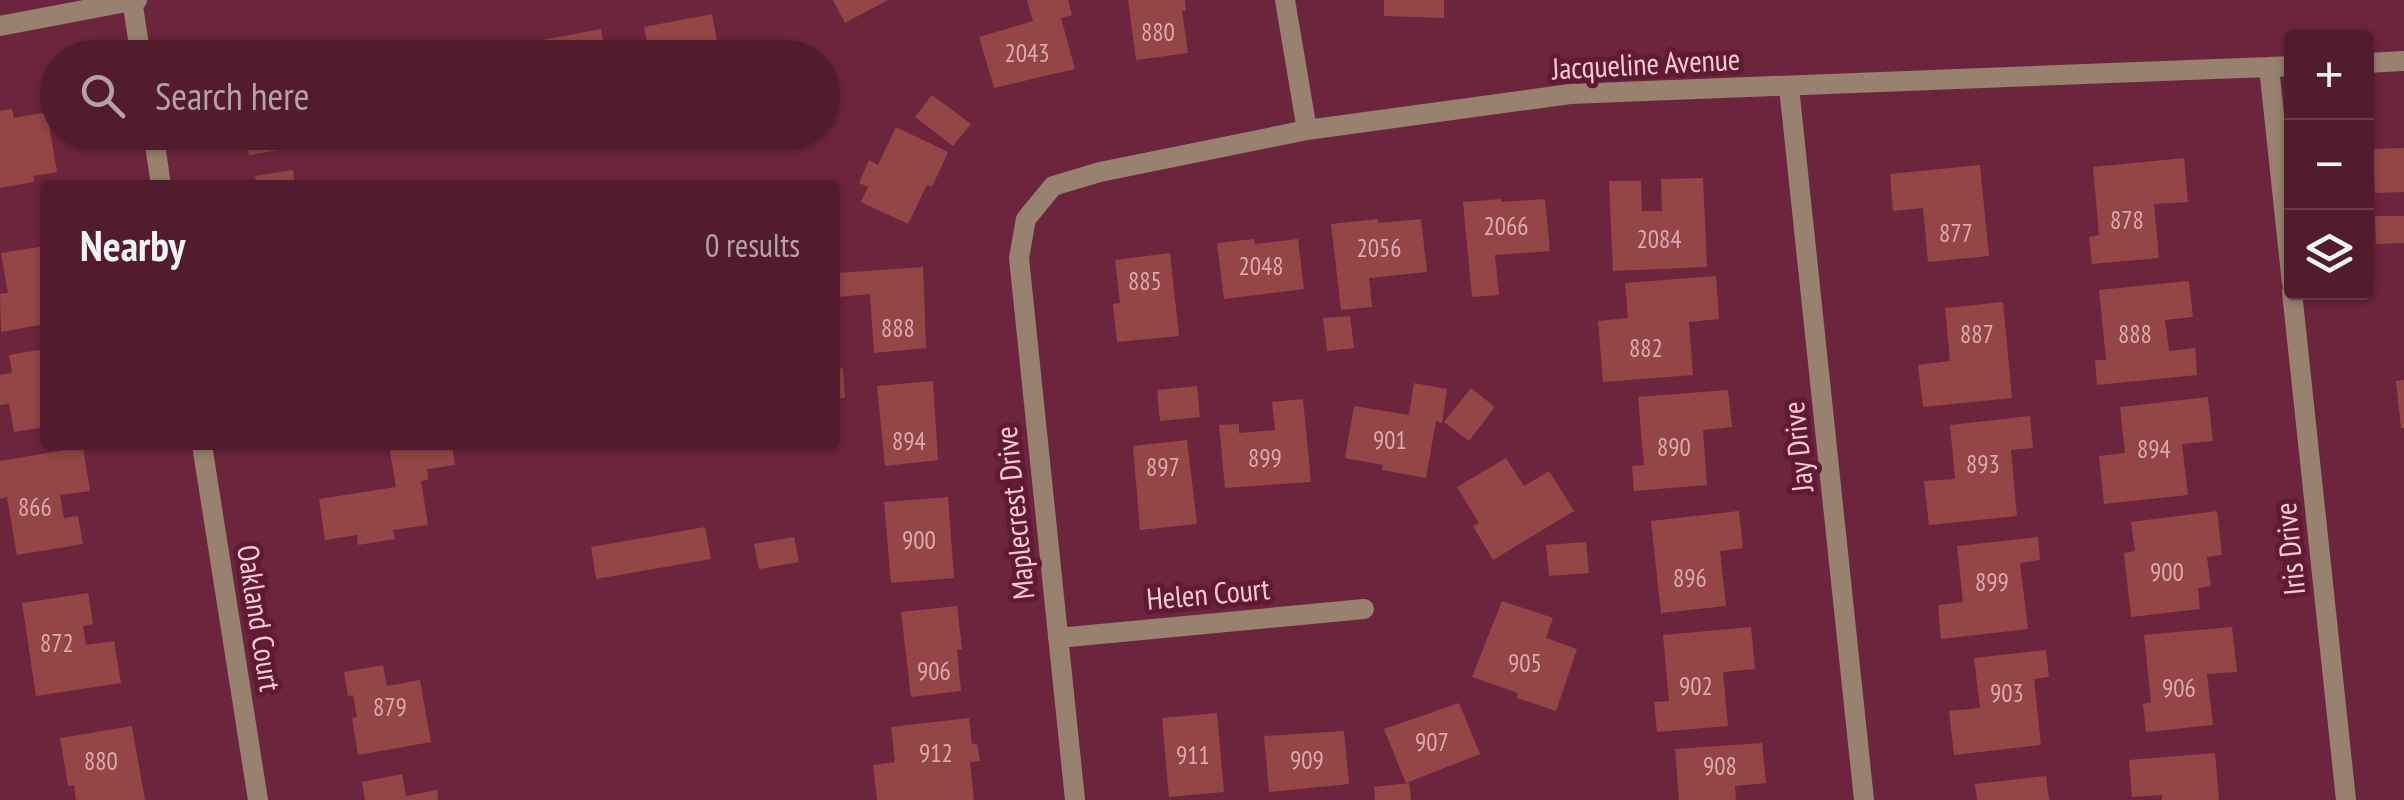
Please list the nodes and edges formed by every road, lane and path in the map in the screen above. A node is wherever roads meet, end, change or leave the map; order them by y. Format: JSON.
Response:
{"nodes":[{"id":1,"x":134,"y":0,"type":"edge"},
{"id":2,"x":1286,"y":0,"type":"edge"},
{"id":3,"x":0,"y":26,"type":"edge"},
{"id":4,"x":139,"y":40,"type":"edge"},
{"id":5,"x":2404,"y":61,"type":"edge"},
{"id":6,"x":2374,"y":63,"type":"edge"},
{"id":7,"x":2284,"y":66,"type":"edge"},
{"id":8,"x":2269,"y":67,"type":"junction"},
{"id":9,"x":1789,"y":87,"type":"junction"},
{"id":10,"x":1308,"y":130,"type":"junction"},
{"id":11,"x":155,"y":150,"type":"edge"},
{"id":12,"x":160,"y":180,"type":"edge"},
{"id":13,"x":2284,"y":210,"type":"edge"},
{"id":14,"x":1026,"y":219,"type":"joint"},
{"id":15,"x":2293,"y":300,"type":"edge"},
{"id":16,"x":203,"y":450,"type":"edge"},
{"id":17,"x":1364,"y":609,"type":"dead end"},
{"id":18,"x":1058,"y":638,"type":"junction"},
{"id":19,"x":258,"y":800,"type":"edge"},
{"id":20,"x":1075,"y":800,"type":"edge"},
{"id":21,"x":1864,"y":800,"type":"edge"},
{"id":22,"x":2346,"y":800,"type":"edge"}],
"edges":[{"from":1,"to":3,"type":"street"},
{"from":1,"to":4,"type":"street"},
{"from":2,"to":10,"type":"street"},
{"from":5,"to":6,"type":"street"},
{"from":7,"to":8,"type":"street","name":"Jacqueline Avenue"},
{"from":8,"to":9,"type":"street","name":"Jacqueline Avenue"},
{"from":8,"to":13,"type":"street"},
{"from":9,"to":10,"type":"street","name":"Jacqueline Avenue"},
{"from":9,"to":21,"type":"street","name":"Jay Drive"},
{"from":10,"to":14,"type":"street","name":"Jacqueline Avenue"},
{"from":11,"to":12,"type":"street"},
{"from":14,"to":18,"type":"street","name":"Maplecrest Drive"},
{"from":15,"to":22,"type":"street","name":"Iris Drive"},
{"from":16,"to":19,"type":"street","name":"Oakland Court"},
{"from":17,"to":18,"type":"street","name":"Helen Court"},
{"from":18,"to":20,"type":"street","name":"Maplecrest Drive"}]}
